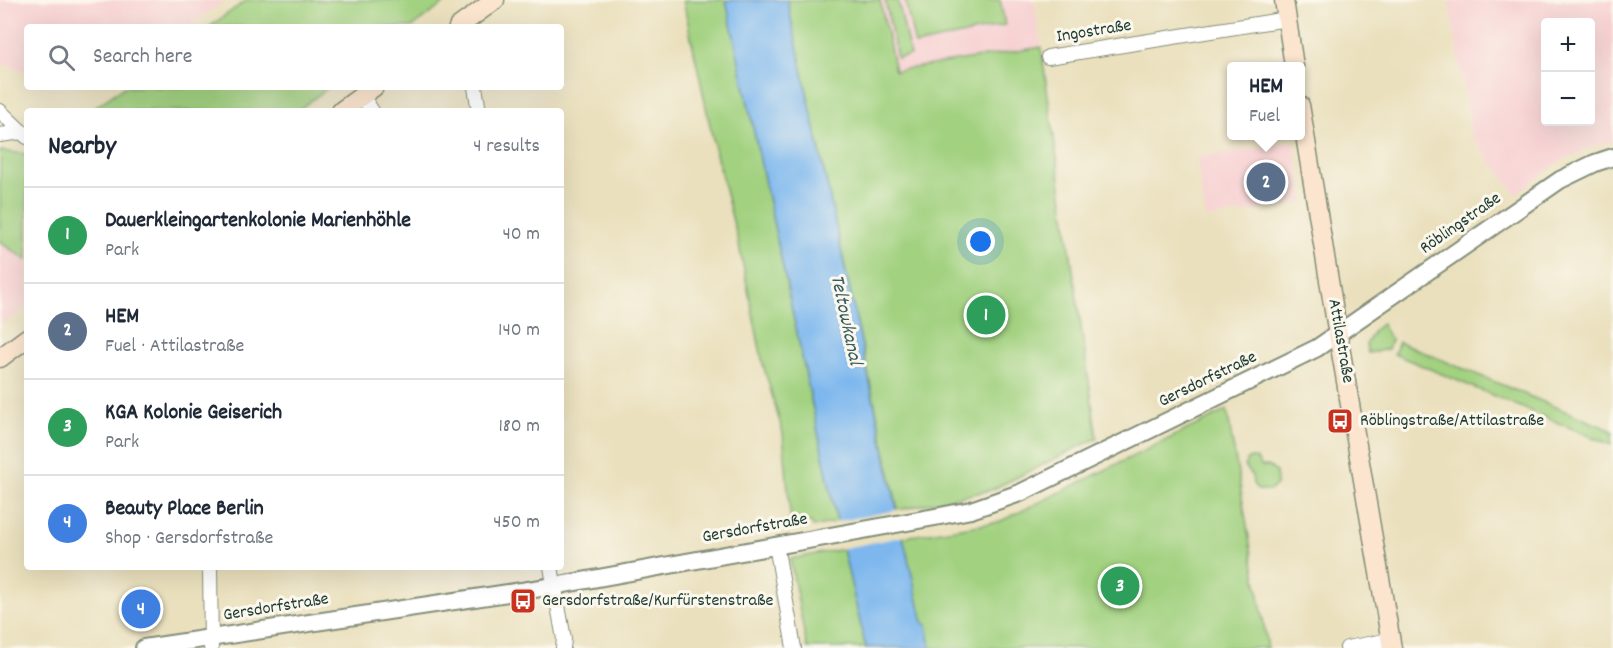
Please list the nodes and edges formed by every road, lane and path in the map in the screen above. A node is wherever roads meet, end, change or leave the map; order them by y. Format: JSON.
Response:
{"nodes":[{"id":1,"x":495,"y":0,"type":"edge"},
{"id":2,"x":1284,"y":0,"type":"edge"},
{"id":3,"x":1287,"y":19,"type":"junction"},
{"id":4,"x":464,"y":24,"type":"edge"},
{"id":5,"x":1048,"y":57,"type":"dead end"},
{"id":6,"x":1293,"y":62,"type":"edge"},
{"id":7,"x":476,"y":90,"type":"edge"},
{"id":8,"x":370,"y":98,"type":"edge"},
{"id":9,"x":348,"y":108,"type":"edge"},
{"id":10,"x":478,"y":108,"type":"edge"},
{"id":11,"x":0,"y":111,"type":"edge"},
{"id":12,"x":24,"y":134,"type":"edge"},
{"id":13,"x":0,"y":135,"type":"edge"},
{"id":14,"x":24,"y":135,"type":"edge"},
{"id":15,"x":1305,"y":135,"type":"edge"},
{"id":16,"x":1613,"y":157,"type":"edge"},
{"id":17,"x":1338,"y":335,"type":"junction"},
{"id":18,"x":24,"y":340,"type":"edge"},
{"id":19,"x":0,"y":358,"type":"edge"},
{"id":20,"x":776,"y":545,"type":"junction"},
{"id":21,"x":210,"y":570,"type":"edge"},
{"id":22,"x":551,"y":570,"type":"edge"},
{"id":23,"x":554,"y":586,"type":"junction"},
{"id":24,"x":211,"y":643,"type":"edge"},
{"id":25,"x":1391,"y":644,"type":"edge"},
{"id":26,"x":144,"y":648,"type":"edge"},
{"id":27,"x":563,"y":648,"type":"edge"},
{"id":28,"x":794,"y":648,"type":"edge"},
{"id":29,"x":1347,"y":648,"type":"edge"}],
"edges":[{"from":1,"to":4,"type":"main road"},
{"from":2,"to":3,"type":"main road"},
{"from":3,"to":5,"type":"street","name":"Ingostraße"},
{"from":3,"to":6,"type":"main road"},
{"from":7,"to":10,"type":"street"},
{"from":8,"to":9,"type":"main road"},
{"from":11,"to":12,"type":"street"},
{"from":13,"to":14,"type":"street"},
{"from":15,"to":17,"type":"main road","name":"Attilastraße"},
{"from":16,"to":17,"type":"street","name":"Röblingstraße"},
{"from":17,"to":20,"type":"street","name":"Gersdorfstraße"},
{"from":17,"to":25,"type":"main road","name":"Attilastraße"},
{"from":18,"to":19,"type":"main road"},
{"from":20,"to":23,"type":"street","name":"Gersdorfstraße"},
{"from":20,"to":28,"type":"street"},
{"from":21,"to":24,"type":"street"},
{"from":22,"to":23,"type":"street"},
{"from":23,"to":24,"type":"street","name":"Gersdorfstraße"},
{"from":23,"to":27,"type":"street"},
{"from":24,"to":26,"type":"street","name":"Gersdorfstraße"},
{"from":25,"to":29,"type":"street"}]}
